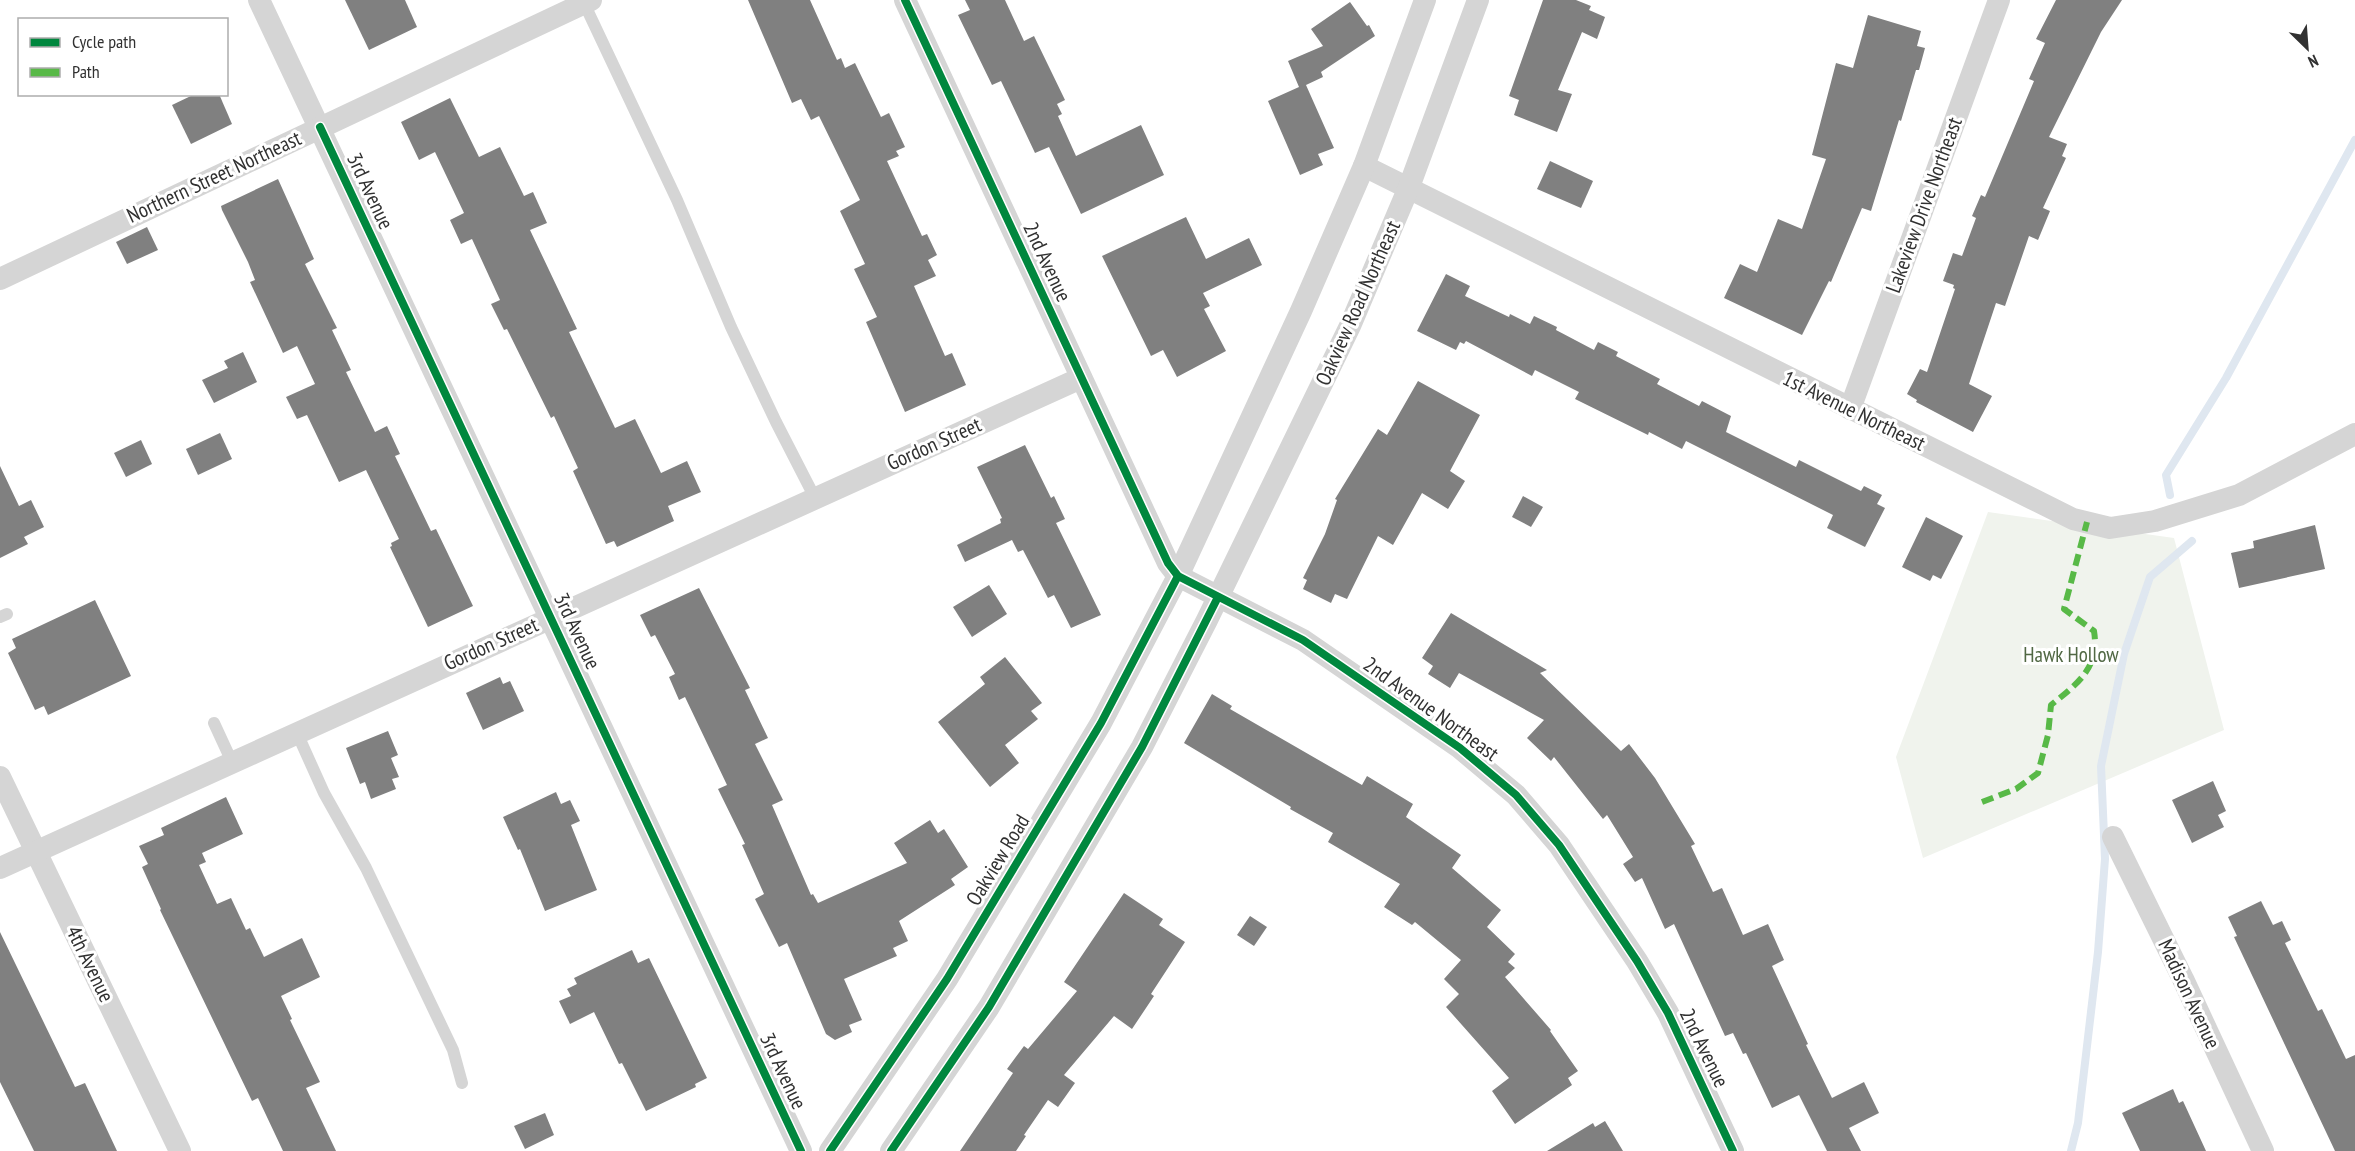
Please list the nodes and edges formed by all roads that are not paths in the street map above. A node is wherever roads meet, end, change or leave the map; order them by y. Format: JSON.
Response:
{"nodes":[{"id":1,"x":259,"y":0,"type":"edge"},
{"id":2,"x":905,"y":0,"type":"edge"},
{"id":3,"x":1425,"y":0,"type":"edge"},
{"id":4,"x":1478,"y":0,"type":"edge"},
{"id":5,"x":1999,"y":0,"type":"edge"},
{"id":6,"x":588,"y":2,"type":"edge"},
{"id":7,"x":320,"y":127,"type":"junction"},
{"id":8,"x":1364,"y":166,"type":"junction"},
{"id":9,"x":1409,"y":188,"type":"junction"},
{"id":10,"x":0,"y":279,"type":"edge"},
{"id":11,"x":1081,"y":378,"type":"junction"},
{"id":12,"x":1850,"y":410,"type":"junction"},
{"id":13,"x":2355,"y":434,"type":"edge"},
{"id":14,"x":815,"y":498,"type":"junction"},
{"id":15,"x":1156,"y":540,"type":"joint"},
{"id":16,"x":1178,"y":576,"type":"junction"},
{"id":17,"x":1218,"y":597,"type":"junction"},
{"id":18,"x":551,"y":617,"type":"junction"},
{"id":19,"x":214,"y":723,"type":"dead end"},
{"id":20,"x":297,"y":733,"type":"junction"},
{"id":21,"x":232,"y":762,"type":"junction"},
{"id":22,"x":0,"y":777,"type":"edge"},
{"id":23,"x":2114,"y":837,"type":"dead end"},
{"id":24,"x":36,"y":851,"type":"junction"},
{"id":25,"x":0,"y":867,"type":"edge"},
{"id":26,"x":1638,"y":963,"type":"joint"},
{"id":27,"x":462,"y":1083,"type":"dead end"},
{"id":28,"x":180,"y":1151,"type":"edge"},
{"id":29,"x":801,"y":1151,"type":"edge"},
{"id":30,"x":830,"y":1151,"type":"edge"},
{"id":31,"x":891,"y":1151,"type":"edge"},
{"id":32,"x":1733,"y":1151,"type":"edge"},
{"id":33,"x":2263,"y":1151,"type":"edge"}],
"edges":[{"from":1,"to":7,"type":"street","name":"3rd Avenue"},
{"from":2,"to":11,"type":"street","name":"2nd Avenue"},
{"from":3,"to":8,"type":"street"},
{"from":4,"to":9,"type":"street","name":"Oakview Road Northeast"},
{"from":5,"to":12,"type":"street","name":"Lakeview Drive Northeast"},
{"from":6,"to":7,"type":"street","name":"Northern Street Northeast"},
{"from":6,"to":14,"type":"lane"},
{"from":7,"to":10,"type":"street","name":"Northern Street Northeast"},
{"from":7,"to":18,"type":"street","name":"3rd Avenue"},
{"from":8,"to":9,"type":"street","name":"1st Avenue Northeast"},
{"from":8,"to":16,"type":"street"},
{"from":9,"to":12,"type":"street","name":"1st Avenue Northeast"},
{"from":9,"to":17,"type":"street","name":"Oakview Road Northeast"},
{"from":11,"to":14,"type":"street","name":"Gordon Street"},
{"from":11,"to":15,"type":"street","name":"2nd Avenue"},
{"from":12,"to":13,"type":"street","name":"1st Avenue Northeast"},
{"from":14,"to":18,"type":"street","name":"Gordon Street"},
{"from":15,"to":16,"type":"street","name":"2nd Avenue Northeast"},
{"from":16,"to":17,"type":"street","name":"2nd Avenue Northeast"},
{"from":16,"to":30,"type":"street","name":"Oakview Road"},
{"from":17,"to":26,"type":"street","name":"2nd Avenue Northeast"},
{"from":17,"to":31,"type":"street"},
{"from":18,"to":20,"type":"street","name":"Gordon Street"},
{"from":18,"to":29,"type":"street","name":"3rd Avenue"},
{"from":19,"to":21,"type":"lane"},
{"from":20,"to":21,"type":"street","name":"Gordon Street"},
{"from":20,"to":27,"type":"lane"},
{"from":21,"to":24,"type":"street","name":"Gordon Street"},
{"from":22,"to":24,"type":"street","name":"4th Avenue"},
{"from":23,"to":33,"type":"street","name":"Madison Avenue"},
{"from":24,"to":25,"type":"street","name":"Gordon Street"},
{"from":24,"to":28,"type":"street","name":"4th Avenue"},
{"from":26,"to":32,"type":"street","name":"2nd Avenue"}]}
